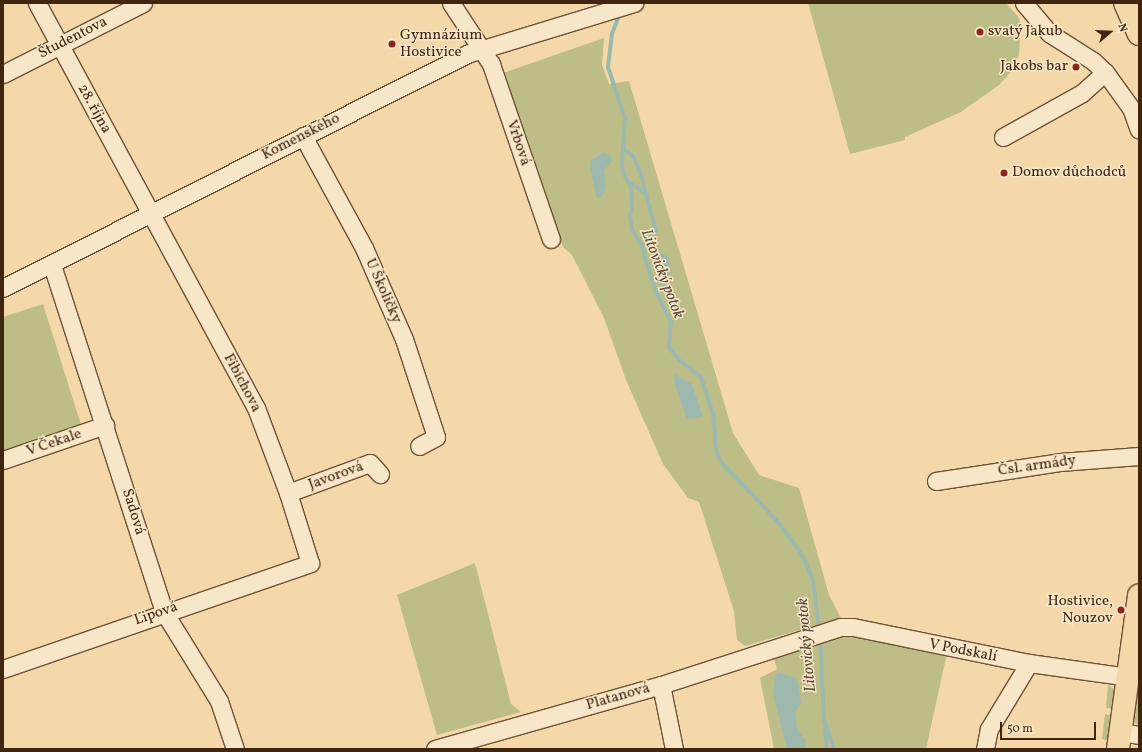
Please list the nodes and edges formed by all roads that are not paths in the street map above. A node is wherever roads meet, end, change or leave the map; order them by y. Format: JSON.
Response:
{"nodes":[{"id":1,"x":36,"y":3,"type":"edge"},
{"id":2,"x":143,"y":3,"type":"edge"},
{"id":3,"x":451,"y":3,"type":"edge"},
{"id":4,"x":634,"y":3,"type":"edge"},
{"id":5,"x":1024,"y":3,"type":"edge"},
{"id":6,"x":1125,"y":3,"type":"edge"},
{"id":7,"x":1139,"y":34,"type":"edge"},
{"id":8,"x":59,"y":45,"type":"junction"},
{"id":9,"x":480,"y":49,"type":"junction"},
{"id":10,"x":1105,"y":72,"type":"junction"},
{"id":11,"x":3,"y":74,"type":"edge"},
{"id":12,"x":1139,"y":130,"type":"edge"},
{"id":13,"x":303,"y":136,"type":"junction"},
{"id":14,"x":1004,"y":137,"type":"dead end"},
{"id":15,"x":151,"y":214,"type":"junction"},
{"id":16,"x":551,"y":239,"type":"dead end"},
{"id":17,"x":52,"y":265,"type":"junction"},
{"id":18,"x":3,"y":288,"type":"edge"},
{"id":19,"x":105,"y":425,"type":"junction"},
{"id":20,"x":419,"y":446,"type":"dead end"},
{"id":21,"x":1139,"y":456,"type":"edge"},
{"id":22,"x":3,"y":460,"type":"edge"},
{"id":23,"x":380,"y":474,"type":"dead end"},
{"id":24,"x":936,"y":482,"type":"dead end"},
{"id":25,"x":288,"y":493,"type":"junction"},
{"id":26,"x":310,"y":563,"type":"joint"},
{"id":27,"x":1139,"y":599,"type":"edge"},
{"id":28,"x":164,"y":612,"type":"junction"},
{"id":29,"x":800,"y":640,"type":"joint"},
{"id":30,"x":1029,"y":663,"type":"junction"},
{"id":31,"x":3,"y":669,"type":"edge"},
{"id":32,"x":1128,"y":677,"type":"junction"},
{"id":33,"x":661,"y":685,"type":"junction"},
{"id":34,"x":1126,"y":739,"type":"edge"},
{"id":35,"x":236,"y":749,"type":"edge"},
{"id":36,"x":435,"y":749,"type":"edge"},
{"id":37,"x":674,"y":749,"type":"edge"},
{"id":38,"x":985,"y":749,"type":"edge"}],
"edges":[{"from":1,"to":8,"type":"street","name":"28. října"},
{"from":2,"to":8,"type":"street","name":"Študentova"},
{"from":3,"to":9,"type":"street","name":"Vrbová"},
{"from":4,"to":9,"type":"street","name":"Komenského"},
{"from":5,"to":10,"type":"street"},
{"from":6,"to":7,"type":"main road"},
{"from":8,"to":11,"type":"street","name":"Študentova"},
{"from":8,"to":15,"type":"street","name":"28. října"},
{"from":9,"to":13,"type":"street","name":"Komenského"},
{"from":9,"to":16,"type":"street","name":"Vrbová"},
{"from":10,"to":12,"type":"street"},
{"from":10,"to":14,"type":"street"},
{"from":13,"to":15,"type":"street","name":"Komenského"},
{"from":13,"to":20,"type":"street","name":"U Školičky"},
{"from":15,"to":17,"type":"street","name":"Komenského"},
{"from":15,"to":25,"type":"street","name":"Fibichova"},
{"from":17,"to":18,"type":"street","name":"Komenského"},
{"from":17,"to":19,"type":"street","name":"Sadová"},
{"from":19,"to":22,"type":"street","name":"V Čekale"},
{"from":19,"to":28,"type":"street","name":"Sadová"},
{"from":21,"to":24,"type":"street","name":"Čsl. armády"},
{"from":23,"to":25,"type":"street","name":"Javorová"},
{"from":25,"to":26,"type":"street","name":"Fibichova"},
{"from":26,"to":28,"type":"street","name":"Lipová"},
{"from":27,"to":32,"type":"main road"},
{"from":28,"to":31,"type":"street","name":"Lipová"},
{"from":28,"to":35,"type":"street","name":"Sadová"},
{"from":29,"to":30,"type":"street","name":"V Podskalí"},
{"from":29,"to":33,"type":"street","name":"Platanová"},
{"from":30,"to":32,"type":"street","name":"V Podskalí"},
{"from":30,"to":38,"type":"street"},
{"from":32,"to":34,"type":"main road"},
{"from":33,"to":36,"type":"street","name":"Platanová"},
{"from":33,"to":37,"type":"street"}]}
